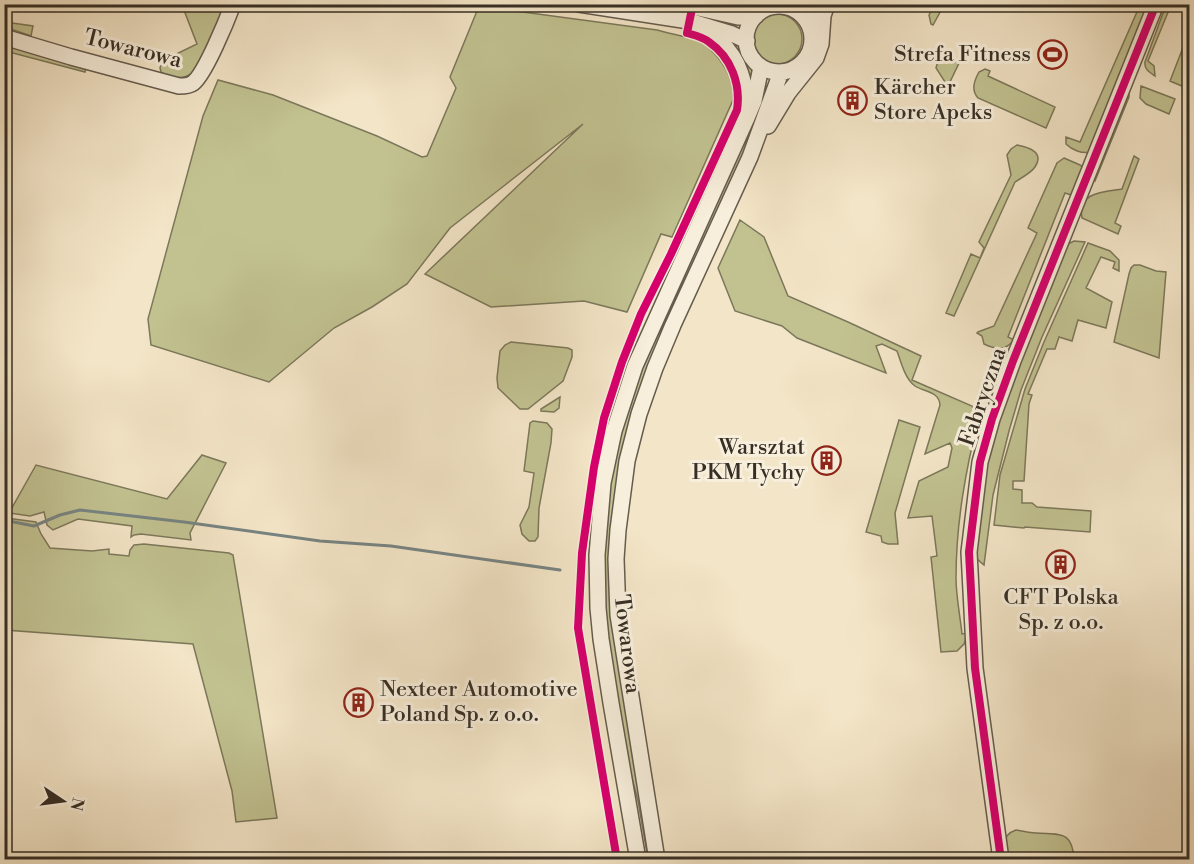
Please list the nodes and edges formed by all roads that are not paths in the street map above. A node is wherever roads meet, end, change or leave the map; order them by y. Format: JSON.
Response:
{"nodes":[{"id":1,"x":233,"y":4,"type":"edge"},
{"id":2,"x":244,"y":4,"type":"edge"},
{"id":3,"x":579,"y":4,"type":"edge"},
{"id":4,"x":726,"y":4,"type":"edge"},
{"id":5,"x":812,"y":4,"type":"edge"},
{"id":6,"x":827,"y":4,"type":"edge"},
{"id":7,"x":1156,"y":4,"type":"edge"},
{"id":8,"x":785,"y":5,"type":"edge"},
{"id":9,"x":687,"y":11,"type":"edge"},
{"id":10,"x":756,"y":16,"type":"junction"},
{"id":11,"x":808,"y":23,"type":"junction"},
{"id":12,"x":222,"y":31,"type":"junction"},
{"id":13,"x":4,"y":36,"type":"edge"},
{"id":14,"x":747,"y":41,"type":"junction"},
{"id":15,"x":761,"y":67,"type":"junction"},
{"id":16,"x":780,"y":72,"type":"junction"},
{"id":17,"x":738,"y":137,"type":"junction"},
{"id":18,"x":750,"y":157,"type":"junction"},
{"id":19,"x":638,"y":860,"type":"edge"},
{"id":20,"x":657,"y":860,"type":"edge"},
{"id":21,"x":1001,"y":860,"type":"edge"}],
"edges":[{"from":1,"to":12,"type":"street","name":"Towarowa"},
{"from":2,"to":12,"type":"street","name":"Towarowa"},
{"from":3,"to":9,"type":"street"},
{"from":4,"to":9,"type":"street"},
{"from":5,"to":11,"type":"street"},
{"from":6,"to":18,"type":"street"},
{"from":7,"to":21,"type":"street","name":"Fabryczna"},
{"from":8,"to":10,"type":"street"},
{"from":8,"to":11,"type":"street"},
{"from":9,"to":10,"type":"street"},
{"from":9,"to":14,"type":"street"},
{"from":9,"to":17,"type":"street"},
{"from":10,"to":14,"type":"street"},
{"from":11,"to":16,"type":"street"},
{"from":12,"to":13,"type":"street","name":"Towarowa"},
{"from":14,"to":15,"type":"street"},
{"from":15,"to":16,"type":"street"},
{"from":15,"to":17,"type":"street","name":"Towarowa"},
{"from":16,"to":18,"type":"street","name":"Towarowa"},
{"from":17,"to":19,"type":"street","name":"Towarowa"},
{"from":18,"to":20,"type":"street","name":"Towarowa"}]}
